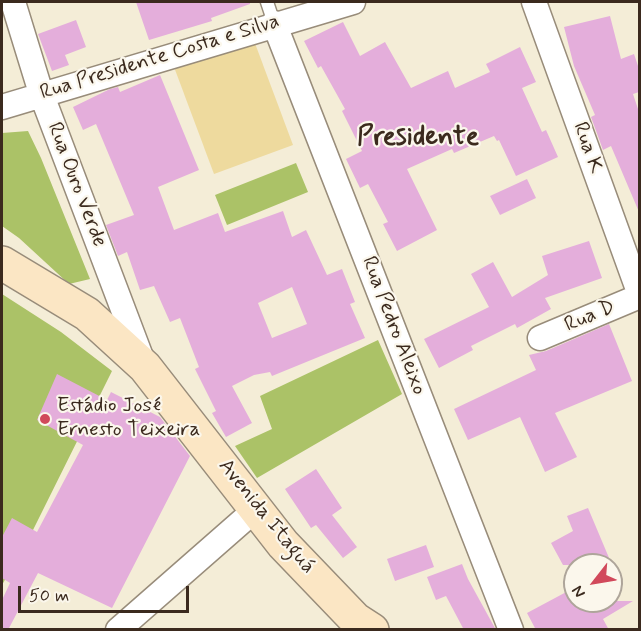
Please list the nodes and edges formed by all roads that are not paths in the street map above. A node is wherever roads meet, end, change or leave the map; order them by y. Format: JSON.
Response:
{"nodes":[{"id":1,"x":13,"y":2,"type":"edge"},
{"id":2,"x":353,"y":2,"type":"edge"},
{"id":3,"x":534,"y":2,"type":"edge"},
{"id":4,"x":271,"y":12,"type":"edge"},
{"id":5,"x":41,"y":93,"type":"junction"},
{"id":6,"x":2,"y":107,"type":"edge"},
{"id":7,"x":2,"y":263,"type":"edge"},
{"id":8,"x":639,"y":296,"type":"edge"},
{"id":9,"x":540,"y":338,"type":"dead end"},
{"id":10,"x":145,"y":367,"type":"junction"},
{"id":11,"x":256,"y":508,"type":"junction"},
{"id":12,"x":118,"y":630,"type":"edge"},
{"id":13,"x":372,"y":630,"type":"edge"},
{"id":14,"x":511,"y":630,"type":"edge"}],
"edges":[{"from":1,"to":5,"type":"street","name":"Rua Ouro Verde"},
{"from":2,"to":4,"type":"street","name":"Rua Presidente Costa e Silva"},
{"from":3,"to":8,"type":"street","name":"Rua K"},
{"from":4,"to":5,"type":"street","name":"Rua Presidente Costa e Silva"},
{"from":4,"to":14,"type":"street","name":"Rua Pedro Aleixo"},
{"from":5,"to":6,"type":"street","name":"Rua Presidente Costa e Silva"},
{"from":5,"to":10,"type":"street","name":"Rua Ouro Verde"},
{"from":7,"to":10,"type":"street","name":"Avenida Itaguá"},
{"from":8,"to":9,"type":"street","name":"Rua D"},
{"from":10,"to":11,"type":"street","name":"Avenida Itaguá"},
{"from":11,"to":12,"type":"street"},
{"from":11,"to":13,"type":"street","name":"Avenida Itaguá"}]}
